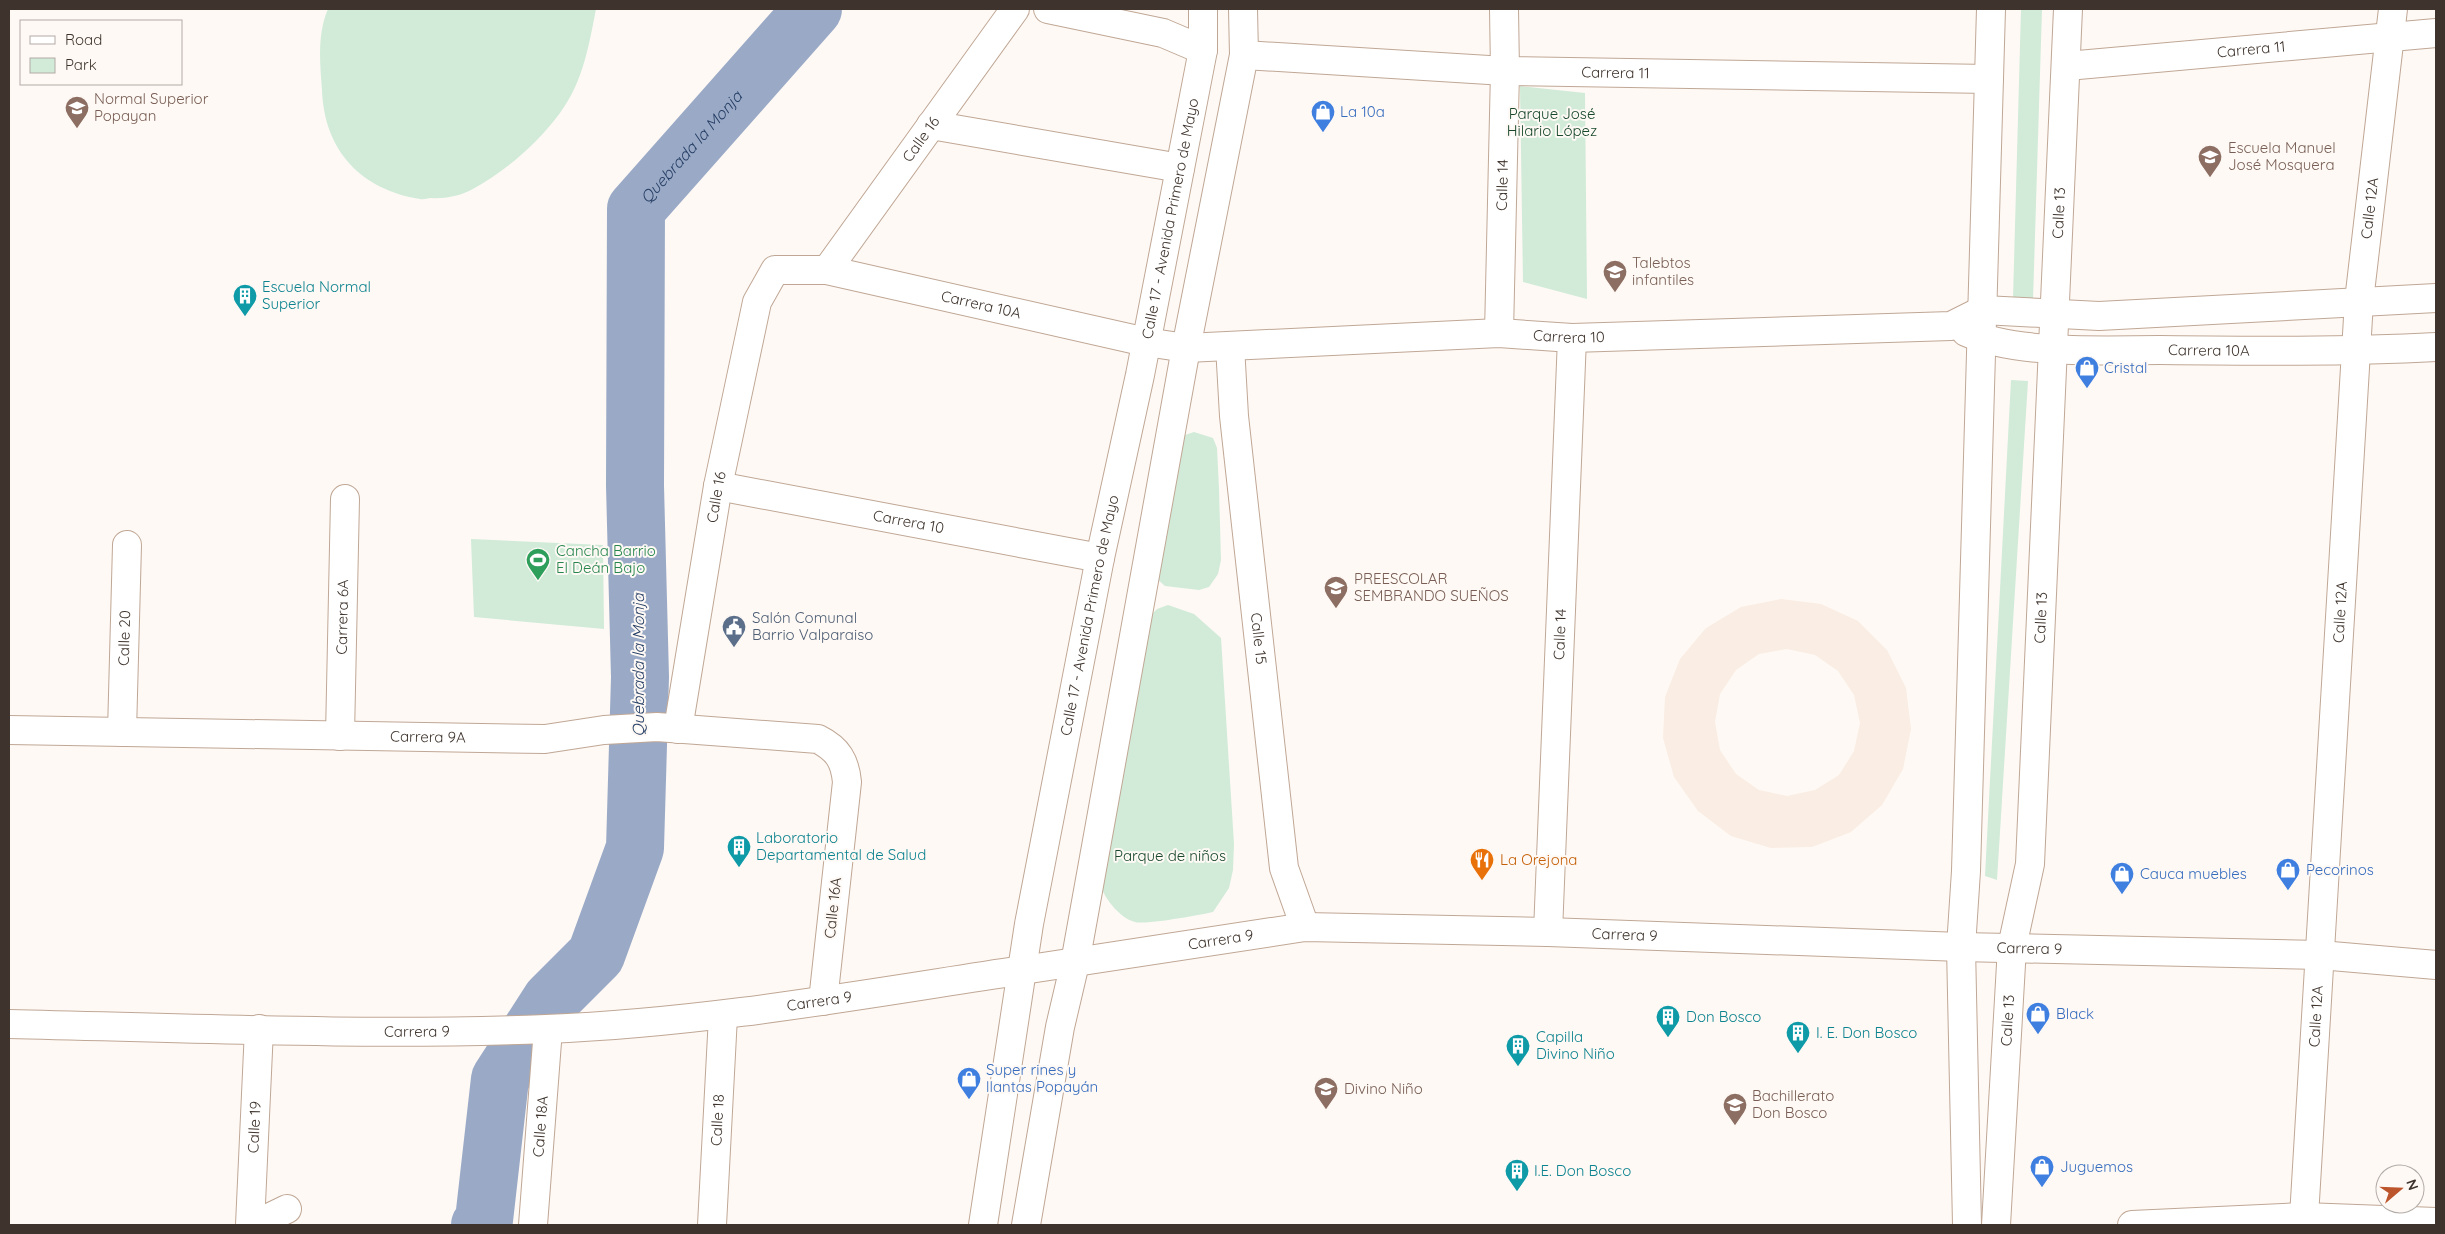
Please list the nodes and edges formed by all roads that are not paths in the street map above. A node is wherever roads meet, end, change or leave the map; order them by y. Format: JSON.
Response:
{"nodes":[{"id":1,"x":1015,"y":9,"type":"edge"},
{"id":2,"x":1048,"y":9,"type":"edge"},
{"id":3,"x":1203,"y":9,"type":"edge"},
{"id":4,"x":1243,"y":9,"type":"edge"},
{"id":5,"x":1504,"y":9,"type":"edge"},
{"id":6,"x":1991,"y":9,"type":"edge"},
{"id":7,"x":2068,"y":9,"type":"edge"},
{"id":8,"x":2393,"y":9,"type":"edge"},
{"id":9,"x":2436,"y":33,"type":"edge"},
{"id":10,"x":2391,"y":36,"type":"junction"},
{"id":11,"x":1203,"y":50,"type":"junction"},
{"id":12,"x":1244,"y":55,"type":"junction"},
{"id":13,"x":2067,"y":66,"type":"junction"},
{"id":14,"x":1505,"y":71,"type":"junction"},
{"id":15,"x":1989,"y":79,"type":"junction"},
{"id":16,"x":931,"y":125,"type":"junction"},
{"id":17,"x":1180,"y":168,"type":"junction"},
{"id":18,"x":775,"y":270,"type":"joint"},
{"id":19,"x":827,"y":270,"type":"junction"},
{"id":20,"x":2436,"y":298,"type":"edge"},
{"id":21,"x":2359,"y":301,"type":"junction"},
{"id":22,"x":1983,"y":310,"type":"junction"},
{"id":23,"x":2055,"y":314,"type":"junction"},
{"id":24,"x":1951,"y":326,"type":"junction"},
{"id":25,"x":1499,"y":333,"type":"junction"},
{"id":26,"x":1572,"y":338,"type":"junction"},
{"id":27,"x":1982,"y":340,"type":"junction"},
{"id":28,"x":1146,"y":342,"type":"junction"},
{"id":29,"x":1230,"y":346,"type":"junction"},
{"id":30,"x":2436,"y":347,"type":"edge"},
{"id":31,"x":1186,"y":348,"type":"junction"},
{"id":32,"x":2053,"y":350,"type":"junction"},
{"id":33,"x":2356,"y":351,"type":"junction"},
{"id":34,"x":718,"y":486,"type":"junction"},
{"id":35,"x":345,"y":499,"type":"dead end"},
{"id":36,"x":126,"y":545,"type":"dead end"},
{"id":37,"x":1100,"y":558,"type":"junction"},
{"id":38,"x":667,"y":728,"type":"junction"},
{"id":39,"x":9,"y":730,"type":"edge"},
{"id":40,"x":122,"y":732,"type":"junction"},
{"id":41,"x":340,"y":736,"type":"junction"},
{"id":42,"x":840,"y":755,"type":"joint"},
{"id":43,"x":1305,"y":927,"type":"junction"},
{"id":44,"x":1548,"y":932,"type":"junction"},
{"id":45,"x":1961,"y":947,"type":"junction"},
{"id":46,"x":2012,"y":947,"type":"junction"},
{"id":47,"x":2320,"y":955,"type":"junction"},
{"id":48,"x":1075,"y":963,"type":"junction"},
{"id":49,"x":2436,"y":965,"type":"edge"},
{"id":50,"x":1023,"y":970,"type":"junction"},
{"id":51,"x":822,"y":1001,"type":"junction"},
{"id":52,"x":723,"y":1016,"type":"junction"},
{"id":53,"x":9,"y":1024,"type":"edge"},
{"id":54,"x":259,"y":1029,"type":"junction"},
{"id":55,"x":548,"y":1029,"type":"junction"},
{"id":56,"x":287,"y":1209,"type":"dead end"},
{"id":57,"x":2304,"y":1216,"type":"junction"},
{"id":58,"x":2436,"y":1222,"type":"edge"},
{"id":59,"x":250,"y":1225,"type":"edge"},
{"id":60,"x":254,"y":1225,"type":"edge"},
{"id":61,"x":533,"y":1225,"type":"edge"},
{"id":62,"x":712,"y":1225,"type":"edge"},
{"id":63,"x":984,"y":1225,"type":"edge"},
{"id":64,"x":1026,"y":1225,"type":"edge"},
{"id":65,"x":1967,"y":1225,"type":"edge"},
{"id":66,"x":1996,"y":1225,"type":"edge"},
{"id":67,"x":2132,"y":1225,"type":"edge"}],
"edges":[{"from":1,"to":16,"type":"street","name":"Calle 16"},
{"from":2,"to":11,"type":"street"},
{"from":3,"to":11,"type":"street","name":"Calle 17 - Avenida Primero de Mayo"},
{"from":4,"to":12,"type":"street"},
{"from":5,"to":14,"type":"street","name":"Calle 14"},
{"from":6,"to":15,"type":"street"},
{"from":7,"to":13,"type":"street","name":"Calle 13"},
{"from":8,"to":10,"type":"street","name":"Calle 12A"},
{"from":9,"to":10,"type":"street","name":"Carrera 11"},
{"from":10,"to":13,"type":"street","name":"Carrera 11"},
{"from":10,"to":21,"type":"street","name":"Calle 12A"},
{"from":11,"to":17,"type":"street","name":"Calle 17 - Avenida Primero de Mayo"},
{"from":12,"to":14,"type":"street","name":"Carrera 11"},
{"from":12,"to":31,"type":"street"},
{"from":13,"to":23,"type":"street","name":"Calle 13"},
{"from":14,"to":15,"type":"street","name":"Carrera 11"},
{"from":14,"to":25,"type":"street","name":"Calle 14"},
{"from":15,"to":22,"type":"street"},
{"from":16,"to":17,"type":"street"},
{"from":16,"to":19,"type":"street","name":"Calle 16"},
{"from":17,"to":28,"type":"street","name":"Calle 17 - Avenida Primero de Mayo"},
{"from":18,"to":19,"type":"street","name":"Carrera 10A"},
{"from":18,"to":34,"type":"street","name":"Calle 16"},
{"from":19,"to":28,"type":"street","name":"Carrera 10A"},
{"from":20,"to":21,"type":"street"},
{"from":21,"to":23,"type":"street"},
{"from":21,"to":33,"type":"street","name":"Calle 12A"},
{"from":22,"to":23,"type":"street"},
{"from":22,"to":24,"type":"street","name":"Carrera 10"},
{"from":22,"to":27,"type":"street"},
{"from":23,"to":32,"type":"street","name":"Calle 13"},
{"from":24,"to":26,"type":"street","name":"Carrera 10"},
{"from":24,"to":27,"type":"street","name":"Carrera 10"},
{"from":25,"to":26,"type":"street","name":"Carrera 10"},
{"from":25,"to":29,"type":"street","name":"Carrera 10"},
{"from":26,"to":44,"type":"street","name":"Calle 14"},
{"from":27,"to":32,"type":"street","name":"Carrera 10A"},
{"from":27,"to":45,"type":"street"},
{"from":28,"to":31,"type":"street","name":"Carrera 10A"},
{"from":28,"to":37,"type":"street","name":"Calle 17 - Avenida Primero de Mayo"},
{"from":29,"to":31,"type":"street","name":"Carrera 10"},
{"from":29,"to":43,"type":"street","name":"Calle 15"},
{"from":30,"to":33,"type":"street","name":"Carrera 10A"},
{"from":31,"to":48,"type":"street"},
{"from":32,"to":33,"type":"street","name":"Carrera 10A"},
{"from":32,"to":46,"type":"street","name":"Calle 13"},
{"from":33,"to":47,"type":"street","name":"Calle 12A"},
{"from":34,"to":37,"type":"street","name":"Carrera 10"},
{"from":34,"to":38,"type":"street","name":"Calle 16"},
{"from":35,"to":41,"type":"street","name":"Carrera 6A"},
{"from":36,"to":40,"type":"street","name":"Calle 20"},
{"from":37,"to":50,"type":"street","name":"Calle 17 - Avenida Primero de Mayo"},
{"from":38,"to":41,"type":"street","name":"Carrera 9A"},
{"from":38,"to":42,"type":"street","name":"Carrera 9A"},
{"from":39,"to":40,"type":"street","name":"Carrera 9A"},
{"from":40,"to":41,"type":"street","name":"Carrera 9A"},
{"from":42,"to":51,"type":"street","name":"Calle 16A"},
{"from":43,"to":44,"type":"street","name":"Carrera 9"},
{"from":43,"to":48,"type":"street","name":"Carrera 9"},
{"from":44,"to":45,"type":"street","name":"Carrera 9"},
{"from":45,"to":46,"type":"street","name":"Carrera 9"},
{"from":45,"to":65,"type":"street"},
{"from":46,"to":47,"type":"street","name":"Carrera 9"},
{"from":46,"to":66,"type":"street","name":"Calle 13"},
{"from":47,"to":49,"type":"street","name":"Carrera 9"},
{"from":47,"to":57,"type":"street","name":"Calle 12A"},
{"from":48,"to":50,"type":"street","name":"Carrera 9"},
{"from":48,"to":64,"type":"street"},
{"from":50,"to":51,"type":"street","name":"Carrera 9"},
{"from":50,"to":63,"type":"street","name":"Calle 17 - Avenida Primero de Mayo"},
{"from":51,"to":52,"type":"street","name":"Carrera 9"},
{"from":52,"to":55,"type":"street","name":"Carrera 9"},
{"from":52,"to":62,"type":"street","name":"Calle 18"},
{"from":53,"to":54,"type":"street","name":"Carrera 9"},
{"from":54,"to":55,"type":"street","name":"Carrera 9"},
{"from":54,"to":59,"type":"street","name":"Calle 19"},
{"from":55,"to":61,"type":"street","name":"Calle 18A"},
{"from":56,"to":60,"type":"street"},
{"from":57,"to":58,"type":"street"},
{"from":57,"to":67,"type":"street"}]}
